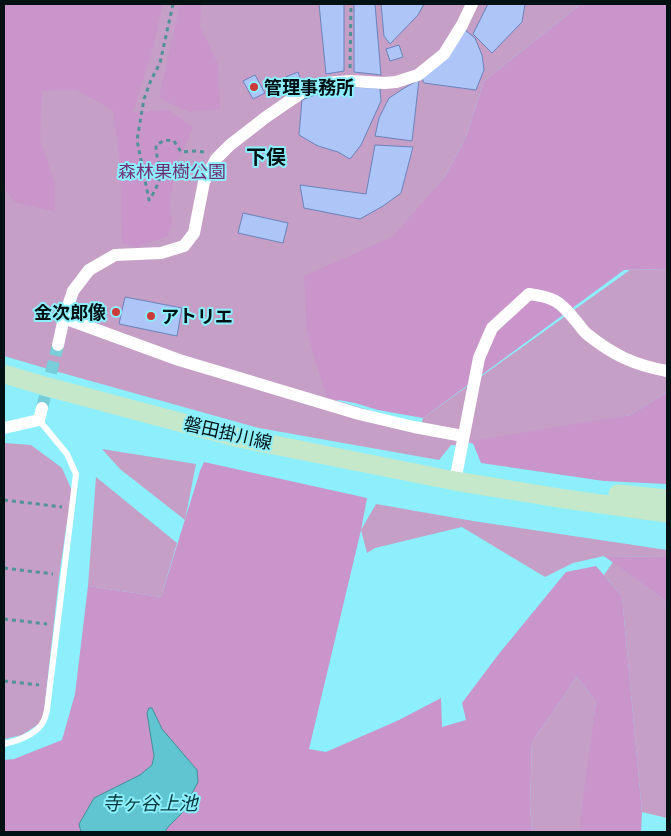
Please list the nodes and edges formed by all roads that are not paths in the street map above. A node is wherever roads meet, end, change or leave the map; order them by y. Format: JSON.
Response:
{"nodes":[{"id":1,"x":472,"y":4,"type":"edge"},
{"id":2,"x":64,"y":318,"type":"junction"},
{"id":3,"x":58,"y":345,"type":"tunnel mouth"},
{"id":4,"x":667,"y":370,"type":"edge"},
{"id":5,"x":4,"y":374,"type":"edge"},
{"id":6,"x":41,"y":414,"type":"joint"},
{"id":7,"x":4,"y":428,"type":"edge"},
{"id":8,"x":464,"y":436,"type":"junction"},
{"id":9,"x":455,"y":481,"type":"junction"},
{"id":10,"x":667,"y":499,"type":"edge"},
{"id":11,"x":667,"y":513,"type":"edge"},
{"id":12,"x":4,"y":744,"type":"edge"}],
"edges":[{"from":1,"to":2,"type":"street"},
{"from":2,"to":3,"type":"street"},
{"from":2,"to":8,"type":"street"},
{"from":4,"to":8,"type":"street"},
{"from":5,"to":9,"type":"main road","name":"磐田掛川線"},
{"from":6,"to":7,"type":"street"},
{"from":6,"to":12,"type":"lane"},
{"from":8,"to":9,"type":"street"},
{"from":9,"to":10,"type":"main road","name":"磐田掛川線"},
{"from":9,"to":11,"type":"main road","name":"磐田掛川線"}]}
